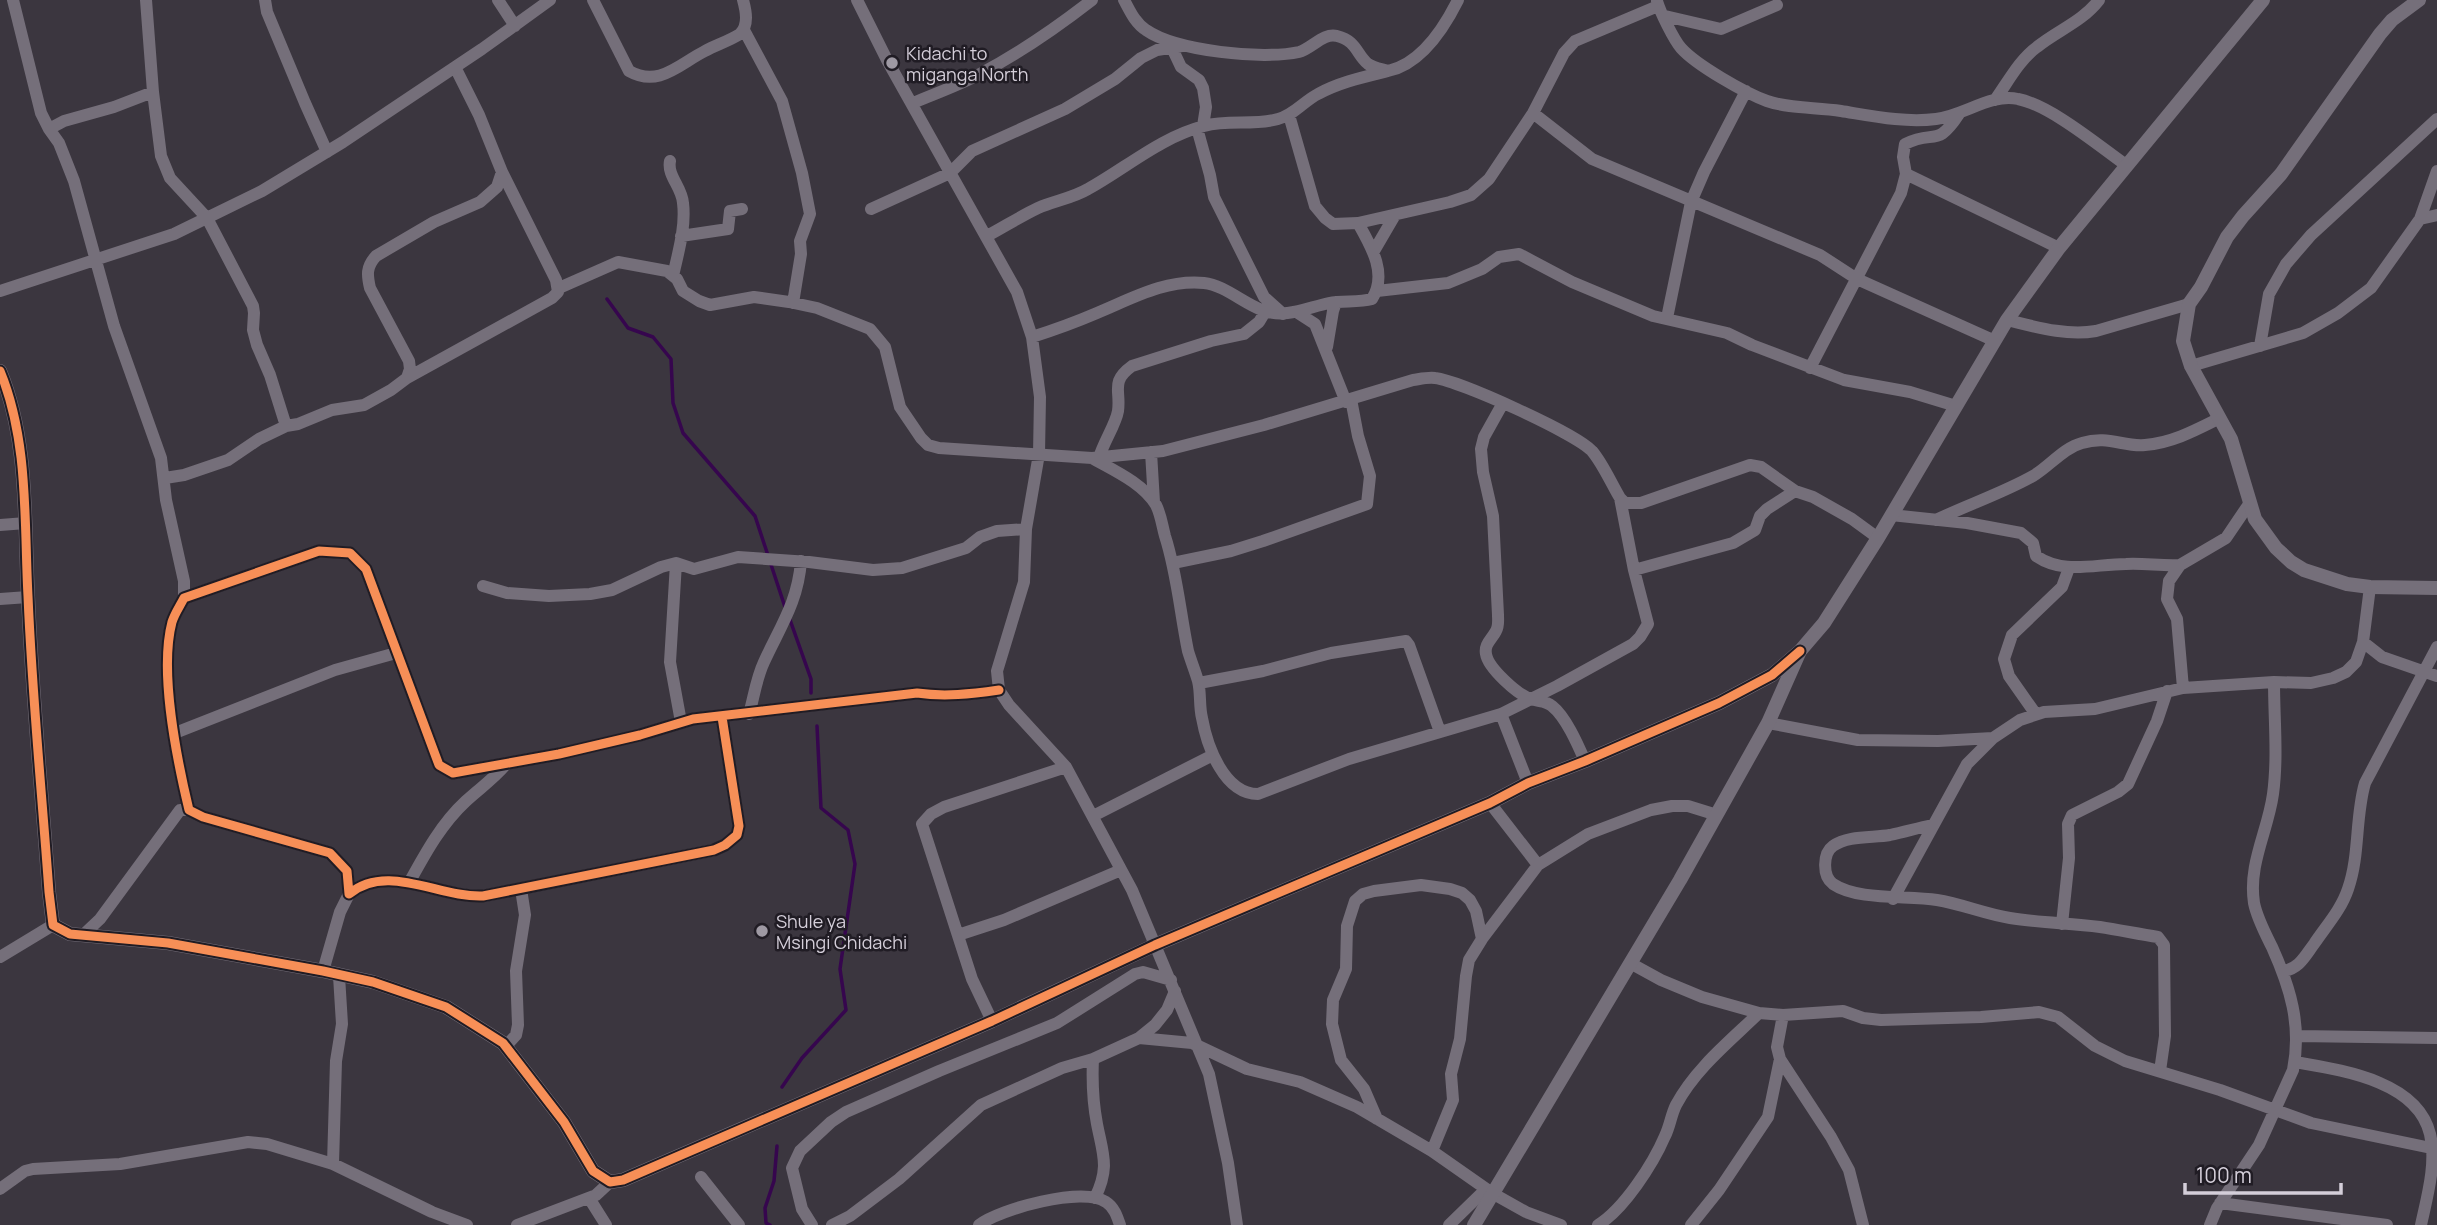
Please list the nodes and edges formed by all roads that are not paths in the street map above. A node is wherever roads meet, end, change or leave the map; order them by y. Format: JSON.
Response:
{"nodes":[{"id":1,"x":13,"y":0,"type":"edge"},
{"id":2,"x":146,"y":0,"type":"edge"},
{"id":3,"x":265,"y":0,"type":"edge"},
{"id":4,"x":498,"y":0,"type":"edge"},
{"id":5,"x":550,"y":0,"type":"edge"},
{"id":6,"x":593,"y":0,"type":"edge"},
{"id":7,"x":743,"y":0,"type":"edge"},
{"id":8,"x":857,"y":0,"type":"edge"},
{"id":9,"x":1092,"y":0,"type":"edge"},
{"id":10,"x":1124,"y":0,"type":"edge"},
{"id":11,"x":1458,"y":0,"type":"edge"},
{"id":12,"x":2099,"y":0,"type":"edge"},
{"id":13,"x":2263,"y":0,"type":"edge"},
{"id":14,"x":2419,"y":0,"type":"edge"},
{"id":15,"x":1777,"y":5,"type":"dead end"},
{"id":16,"x":1660,"y":7,"type":"edge"},
{"id":17,"x":515,"y":26,"type":"junction"},
{"id":18,"x":744,"y":30,"type":"junction"},
{"id":19,"x":1186,"y":46,"type":"junction"},
{"id":20,"x":1172,"y":48,"type":"junction"},
{"id":21,"x":1362,"y":57,"type":"junction"},
{"id":22,"x":455,"y":67,"type":"junction"},
{"id":23,"x":1388,"y":71,"type":"junction"},
{"id":24,"x":1357,"y":78,"type":"junction"},
{"id":25,"x":1746,"y":91,"type":"junction"},
{"id":26,"x":153,"y":92,"type":"junction"},
{"id":27,"x":1995,"y":100,"type":"junction"},
{"id":28,"x":912,"y":103,"type":"junction"},
{"id":29,"x":1533,"y":113,"type":"junction"},
{"id":30,"x":1959,"y":114,"type":"junction"},
{"id":31,"x":1289,"y":115,"type":"junction"},
{"id":32,"x":2437,"y":119,"type":"edge"},
{"id":33,"x":1200,"y":127,"type":"junction"},
{"id":34,"x":49,"y":129,"type":"junction"},
{"id":35,"x":327,"y":152,"type":"junction"},
{"id":36,"x":670,"y":160,"type":"dead end"},
{"id":37,"x":2126,"y":165,"type":"junction"},
{"id":38,"x":2437,"y":171,"type":"edge"},
{"id":39,"x":502,"y":172,"type":"junction"},
{"id":40,"x":950,"y":173,"type":"junction"},
{"id":41,"x":1906,"y":174,"type":"junction"},
{"id":42,"x":1691,"y":202,"type":"junction"},
{"id":43,"x":743,"y":209,"type":"dead end"},
{"id":44,"x":871,"y":209,"type":"dead end"},
{"id":45,"x":1395,"y":215,"type":"junction"},
{"id":46,"x":2437,"y":215,"type":"edge"},
{"id":47,"x":207,"y":218,"type":"junction"},
{"id":48,"x":2420,"y":219,"type":"junction"},
{"id":49,"x":1358,"y":223,"type":"junction"},
{"id":50,"x":681,"y":236,"type":"junction"},
{"id":51,"x":987,"y":236,"type":"junction"},
{"id":52,"x":2059,"y":248,"type":"junction"},
{"id":53,"x":1374,"y":251,"type":"junction"},
{"id":54,"x":97,"y":260,"type":"junction"},
{"id":55,"x":673,"y":276,"type":"junction"},
{"id":56,"x":1857,"y":279,"type":"junction"},
{"id":57,"x":559,"y":288,"type":"junction"},
{"id":58,"x":0,"y":291,"type":"edge"},
{"id":59,"x":1377,"y":291,"type":"junction"},
{"id":60,"x":1336,"y":302,"type":"junction"},
{"id":61,"x":793,"y":303,"type":"junction"},
{"id":62,"x":2189,"y":304,"type":"junction"},
{"id":63,"x":1265,"y":312,"type":"junction"},
{"id":64,"x":1298,"y":313,"type":"junction"},
{"id":65,"x":1283,"y":314,"type":"junction"},
{"id":66,"x":1667,"y":318,"type":"junction"},
{"id":67,"x":2007,"y":320,"type":"junction"},
{"id":68,"x":1032,"y":337,"type":"junction"},
{"id":69,"x":1995,"y":341,"type":"junction"},
{"id":70,"x":2260,"y":346,"type":"junction"},
{"id":71,"x":1326,"y":351,"type":"junction"},
{"id":72,"x":2191,"y":366,"type":"junction"},
{"id":73,"x":1810,"y":368,"type":"junction"},
{"id":74,"x":0,"y":371,"type":"edge"},
{"id":75,"x":407,"y":378,"type":"junction"},
{"id":76,"x":1349,"y":401,"type":"junction"},
{"id":77,"x":1503,"y":403,"type":"junction"},
{"id":78,"x":1956,"y":406,"type":"junction"},
{"id":79,"x":2220,"y":418,"type":"junction"},
{"id":80,"x":286,"y":426,"type":"junction"},
{"id":81,"x":1151,"y":453,"type":"junction"},
{"id":82,"x":1039,"y":454,"type":"junction"},
{"id":83,"x":1095,"y":458,"type":"junction"},
{"id":84,"x":165,"y":478,"type":"junction"},
{"id":85,"x":1795,"y":491,"type":"junction"},
{"id":86,"x":1620,"y":498,"type":"junction"},
{"id":87,"x":1154,"y":502,"type":"junction"},
{"id":88,"x":2249,"y":503,"type":"junction"},
{"id":89,"x":1891,"y":515,"type":"junction"},
{"id":90,"x":1936,"y":520,"type":"junction"},
{"id":91,"x":26,"y":523,"type":"junction"},
{"id":92,"x":0,"y":525,"type":"edge"},
{"id":93,"x":1026,"y":529,"type":"junction"},
{"id":94,"x":1878,"y":538,"type":"junction"},
{"id":95,"x":801,"y":561,"type":"junction"},
{"id":96,"x":676,"y":563,"type":"junction"},
{"id":97,"x":1173,"y":563,"type":"junction"},
{"id":98,"x":2180,"y":565,"type":"junction"},
{"id":99,"x":2069,"y":568,"type":"junction"},
{"id":100,"x":1634,"y":570,"type":"junction"},
{"id":101,"x":483,"y":586,"type":"dead end"},
{"id":102,"x":2370,"y":587,"type":"junction"},
{"id":103,"x":2437,"y":588,"type":"edge"},
{"id":104,"x":28,"y":597,"type":"junction"},
{"id":105,"x":0,"y":598,"type":"edge"},
{"id":106,"x":184,"y":598,"type":"junction"},
{"id":107,"x":2363,"y":642,"type":"junction"},
{"id":108,"x":2437,"y":647,"type":"edge"},
{"id":109,"x":1800,"y":651,"type":"junction"},
{"id":110,"x":396,"y":653,"type":"junction"},
{"id":111,"x":2424,"y":670,"type":"junction"},
{"id":112,"x":2437,"y":676,"type":"edge"},
{"id":113,"x":2273,"y":682,"type":"junction"},
{"id":114,"x":1199,"y":683,"type":"junction"},
{"id":115,"x":2183,"y":688,"type":"junction"},
{"id":116,"x":999,"y":690,"type":"junction"},
{"id":117,"x":2167,"y":691,"type":"junction"},
{"id":118,"x":1530,"y":699,"type":"junction"},
{"id":119,"x":2035,"y":713,"type":"junction"},
{"id":120,"x":749,"y":714,"type":"junction"},
{"id":121,"x":1501,"y":714,"type":"junction"},
{"id":122,"x":722,"y":717,"type":"junction"},
{"id":123,"x":681,"y":722,"type":"junction"},
{"id":124,"x":1768,"y":723,"type":"junction"},
{"id":125,"x":1440,"y":732,"type":"junction"},
{"id":126,"x":175,"y":733,"type":"junction"},
{"id":127,"x":1993,"y":738,"type":"junction"},
{"id":128,"x":1213,"y":755,"type":"junction"},
{"id":129,"x":1585,"y":761,"type":"junction"},
{"id":130,"x":507,"y":763,"type":"junction"},
{"id":131,"x":1066,"y":767,"type":"junction"},
{"id":132,"x":1528,"y":783,"type":"junction"},
{"id":133,"x":1490,"y":803,"type":"junction"},
{"id":134,"x":189,"y":810,"type":"junction"},
{"id":135,"x":1717,"y":815,"type":"junction"},
{"id":136,"x":1093,"y":816,"type":"junction"},
{"id":137,"x":1932,"y":825,"type":"junction"},
{"id":138,"x":1538,"y":865,"type":"junction"},
{"id":139,"x":1121,"y":870,"type":"junction"},
{"id":140,"x":409,"y":883,"type":"junction"},
{"id":141,"x":521,"y":889,"type":"junction"},
{"id":142,"x":349,"y":894,"type":"junction"},
{"id":143,"x":1893,"y":899,"type":"junction"},
{"id":144,"x":2062,"y":924,"type":"junction"},
{"id":145,"x":53,"y":925,"type":"junction"},
{"id":146,"x":958,"y":935,"type":"junction"},
{"id":147,"x":82,"y":936,"type":"junction"},
{"id":148,"x":1482,"y":939,"type":"junction"},
{"id":149,"x":1155,"y":945,"type":"junction"},
{"id":150,"x":0,"y":957,"type":"edge"},
{"id":151,"x":1630,"y":963,"type":"junction"},
{"id":152,"x":323,"y":971,"type":"junction"},
{"id":153,"x":2283,"y":971,"type":"junction"},
{"id":154,"x":339,"y":976,"type":"junction"},
{"id":155,"x":1173,"y":986,"type":"junction"},
{"id":156,"x":1759,"y":1013,"type":"junction"},
{"id":157,"x":1783,"y":1015,"type":"junction"},
{"id":158,"x":992,"y":1021,"type":"junction"},
{"id":159,"x":2297,"y":1036,"type":"junction"},
{"id":160,"x":1139,"y":1038,"type":"junction"},
{"id":161,"x":2437,"y":1038,"type":"edge"},
{"id":162,"x":506,"y":1046,"type":"junction"},
{"id":163,"x":1199,"y":1047,"type":"junction"},
{"id":164,"x":1093,"y":1059,"type":"junction"},
{"id":165,"x":1780,"y":1059,"type":"junction"},
{"id":166,"x":2295,"y":1062,"type":"junction"},
{"id":167,"x":2160,"y":1071,"type":"junction"},
{"id":168,"x":2276,"y":1109,"type":"junction"},
{"id":169,"x":1377,"y":1119,"type":"junction"},
{"id":170,"x":2431,"y":1148,"type":"junction"},
{"id":171,"x":1432,"y":1151,"type":"junction"},
{"id":172,"x":333,"y":1164,"type":"junction"},
{"id":173,"x":701,"y":1177,"type":"dead end"},
{"id":174,"x":610,"y":1182,"type":"junction"},
{"id":175,"x":0,"y":1189,"type":"edge"},
{"id":176,"x":1489,"y":1191,"type":"junction"},
{"id":177,"x":589,"y":1198,"type":"junction"},
{"id":178,"x":1095,"y":1198,"type":"junction"},
{"id":179,"x":2221,"y":1203,"type":"junction"},
{"id":180,"x":1475,"y":1224,"type":"edge"},
{"id":181,"x":467,"y":1225,"type":"edge"},
{"id":182,"x":517,"y":1225,"type":"edge"},
{"id":183,"x":606,"y":1225,"type":"edge"},
{"id":184,"x":739,"y":1225,"type":"edge"},
{"id":185,"x":813,"y":1225,"type":"edge"},
{"id":186,"x":832,"y":1225,"type":"edge"},
{"id":187,"x":979,"y":1225,"type":"edge"},
{"id":188,"x":1120,"y":1225,"type":"edge"},
{"id":189,"x":1237,"y":1225,"type":"edge"},
{"id":190,"x":1449,"y":1225,"type":"edge"},
{"id":191,"x":1561,"y":1225,"type":"edge"},
{"id":192,"x":1598,"y":1225,"type":"edge"},
{"id":193,"x":1691,"y":1225,"type":"edge"},
{"id":194,"x":1863,"y":1225,"type":"edge"},
{"id":195,"x":2210,"y":1225,"type":"edge"},
{"id":196,"x":2387,"y":1225,"type":"edge"},
{"id":197,"x":2421,"y":1225,"type":"edge"}],
"edges":[{"from":1,"to":34,"type":"street"},
{"from":2,"to":26,"type":"street"},
{"from":3,"to":35,"type":"street"},
{"from":4,"to":17,"type":"street"},
{"from":5,"to":17,"type":"street"},
{"from":6,"to":18,"type":"street"},
{"from":7,"to":18,"type":"street"},
{"from":8,"to":28,"type":"street"},
{"from":9,"to":28,"type":"street"},
{"from":10,"to":19,"type":"street"},
{"from":11,"to":23,"type":"street"},
{"from":12,"to":27,"type":"street"},
{"from":13,"to":37,"type":"street"},
{"from":14,"to":62,"type":"street"},
{"from":15,"to":16,"type":"street"},
{"from":16,"to":25,"type":"street"},
{"from":16,"to":29,"type":"street"},
{"from":17,"to":22,"type":"street"},
{"from":18,"to":61,"type":"street"},
{"from":19,"to":20,"type":"street"},
{"from":19,"to":21,"type":"street"},
{"from":20,"to":33,"type":"street"},
{"from":20,"to":40,"type":"street"},
{"from":21,"to":23,"type":"street"},
{"from":21,"to":24,"type":"street"},
{"from":22,"to":35,"type":"street"},
{"from":22,"to":39,"type":"street"},
{"from":23,"to":24,"type":"street"},
{"from":24,"to":31,"type":"street"},
{"from":25,"to":30,"type":"street"},
{"from":25,"to":42,"type":"street"},
{"from":26,"to":34,"type":"street"},
{"from":26,"to":47,"type":"street"},
{"from":27,"to":30,"type":"street"},
{"from":27,"to":37,"type":"street"},
{"from":28,"to":40,"type":"street"},
{"from":29,"to":42,"type":"street"},
{"from":29,"to":45,"type":"street"},
{"from":30,"to":41,"type":"street"},
{"from":31,"to":33,"type":"street"},
{"from":31,"to":49,"type":"street"},
{"from":32,"to":70,"type":"street"},
{"from":33,"to":51,"type":"street"},
{"from":33,"to":65,"type":"street"},
{"from":34,"to":54,"type":"street"},
{"from":35,"to":47,"type":"street"},
{"from":36,"to":50,"type":"street"},
{"from":37,"to":52,"type":"street"},
{"from":38,"to":48,"type":"street"},
{"from":39,"to":57,"type":"street"},
{"from":39,"to":75,"type":"street"},
{"from":40,"to":44,"type":"street"},
{"from":40,"to":51,"type":"street"},
{"from":41,"to":52,"type":"street"},
{"from":41,"to":56,"type":"street"},
{"from":42,"to":56,"type":"street"},
{"from":42,"to":66,"type":"street"},
{"from":43,"to":50,"type":"street"},
{"from":45,"to":49,"type":"street"},
{"from":45,"to":53,"type":"street"},
{"from":46,"to":48,"type":"street"},
{"from":47,"to":54,"type":"street"},
{"from":47,"to":80,"type":"street"},
{"from":48,"to":70,"type":"street"},
{"from":49,"to":53,"type":"street"},
{"from":50,"to":55,"type":"street"},
{"from":51,"to":68,"type":"street"},
{"from":52,"to":67,"type":"street"},
{"from":53,"to":59,"type":"street"},
{"from":54,"to":58,"type":"street"},
{"from":54,"to":84,"type":"street"},
{"from":55,"to":57,"type":"street"},
{"from":55,"to":61,"type":"street"},
{"from":56,"to":69,"type":"street"},
{"from":56,"to":73,"type":"street"},
{"from":57,"to":75,"type":"street"},
{"from":59,"to":60,"type":"street"},
{"from":59,"to":66,"type":"street"},
{"from":60,"to":64,"type":"street"},
{"from":60,"to":71,"type":"street"},
{"from":61,"to":82,"type":"street"},
{"from":62,"to":67,"type":"street"},
{"from":62,"to":72,"type":"street"},
{"from":63,"to":65,"type":"street"},
{"from":63,"to":68,"type":"street"},
{"from":63,"to":83,"type":"street"},
{"from":64,"to":65,"type":"street"},
{"from":64,"to":71,"type":"street"},
{"from":66,"to":73,"type":"street"},
{"from":67,"to":69,"type":"street"},
{"from":68,"to":82,"type":"street"},
{"from":69,"to":78,"type":"street"},
{"from":70,"to":72,"type":"street"},
{"from":71,"to":76,"type":"street"},
{"from":72,"to":79,"type":"street"},
{"from":73,"to":78,"type":"street"},
{"from":74,"to":91,"type":"street"},
{"from":75,"to":80,"type":"street"},
{"from":76,"to":77,"type":"street"},
{"from":76,"to":81,"type":"street"},
{"from":76,"to":97,"type":"street"},
{"from":77,"to":86,"type":"street"},
{"from":77,"to":118,"type":"street"},
{"from":78,"to":89,"type":"street"},
{"from":79,"to":88,"type":"street"},
{"from":79,"to":90,"type":"street"},
{"from":80,"to":84,"type":"street"},
{"from":81,"to":83,"type":"street"},
{"from":81,"to":87,"type":"street"},
{"from":82,"to":83,"type":"street"},
{"from":82,"to":93,"type":"street"},
{"from":83,"to":87,"type":"street"},
{"from":84,"to":106,"type":"street"},
{"from":85,"to":86,"type":"street"},
{"from":85,"to":94,"type":"street"},
{"from":85,"to":100,"type":"street"},
{"from":86,"to":100,"type":"street"},
{"from":87,"to":97,"type":"street"},
{"from":88,"to":98,"type":"street"},
{"from":88,"to":102,"type":"street"},
{"from":89,"to":90,"type":"street"},
{"from":89,"to":94,"type":"street"},
{"from":90,"to":99,"type":"street"},
{"from":91,"to":92,"type":"street"},
{"from":91,"to":104,"type":"street"},
{"from":93,"to":95,"type":"street"},
{"from":93,"to":116,"type":"street"},
{"from":94,"to":109,"type":"street"},
{"from":95,"to":96,"type":"street"},
{"from":95,"to":120,"type":"street"},
{"from":96,"to":101,"type":"street"},
{"from":96,"to":123,"type":"street"},
{"from":97,"to":114,"type":"street"},
{"from":98,"to":99,"type":"street"},
{"from":98,"to":115,"type":"street"},
{"from":99,"to":119,"type":"street"},
{"from":100,"to":118,"type":"street"},
{"from":102,"to":103,"type":"street"},
{"from":102,"to":107,"type":"street"},
{"from":104,"to":105,"type":"street"},
{"from":104,"to":145,"type":"street"},
{"from":106,"to":110,"type":"street"},
{"from":106,"to":126,"type":"street"},
{"from":107,"to":111,"type":"street"},
{"from":107,"to":113,"type":"street"},
{"from":108,"to":111,"type":"street"},
{"from":109,"to":124,"type":"street"},
{"from":109,"to":129,"type":"street"},
{"from":110,"to":126,"type":"street"},
{"from":110,"to":130,"type":"street"},
{"from":111,"to":112,"type":"street"},
{"from":111,"to":153,"type":"street"},
{"from":113,"to":115,"type":"street"},
{"from":113,"to":153,"type":"street"},
{"from":114,"to":125,"type":"street"},
{"from":114,"to":128,"type":"street"},
{"from":115,"to":117,"type":"street"},
{"from":116,"to":120,"type":"street"},
{"from":116,"to":131,"type":"street"},
{"from":117,"to":119,"type":"street"},
{"from":117,"to":144,"type":"street"},
{"from":118,"to":121,"type":"street"},
{"from":118,"to":129,"type":"street"},
{"from":119,"to":127,"type":"street"},
{"from":120,"to":122,"type":"street"},
{"from":121,"to":125,"type":"street"},
{"from":121,"to":132,"type":"street"},
{"from":122,"to":123,"type":"street"},
{"from":122,"to":141,"type":"street"},
{"from":123,"to":130,"type":"street"},
{"from":124,"to":127,"type":"street"},
{"from":124,"to":135,"type":"street"},
{"from":125,"to":128,"type":"street"},
{"from":126,"to":134,"type":"street"},
{"from":127,"to":137,"type":"street"},
{"from":128,"to":136,"type":"street"},
{"from":129,"to":132,"type":"street"},
{"from":130,"to":140,"type":"street"},
{"from":131,"to":136,"type":"street"},
{"from":131,"to":146,"type":"street"},
{"from":132,"to":133,"type":"street"},
{"from":133,"to":138,"type":"street"},
{"from":133,"to":149,"type":"street"},
{"from":134,"to":142,"type":"street"},
{"from":134,"to":147,"type":"street"},
{"from":135,"to":138,"type":"street"},
{"from":135,"to":151,"type":"street"},
{"from":136,"to":139,"type":"street"},
{"from":137,"to":143,"type":"street"},
{"from":137,"to":143,"type":"street"},
{"from":138,"to":148,"type":"street"},
{"from":139,"to":146,"type":"street"},
{"from":139,"to":149,"type":"street"},
{"from":140,"to":141,"type":"street"},
{"from":140,"to":142,"type":"street"},
{"from":141,"to":162,"type":"street"},
{"from":142,"to":152,"type":"street"},
{"from":143,"to":144,"type":"street"},
{"from":144,"to":167,"type":"street"},
{"from":145,"to":147,"type":"street"},
{"from":145,"to":150,"type":"street"},
{"from":146,"to":158,"type":"street"},
{"from":147,"to":152,"type":"street"},
{"from":148,"to":169,"type":"street"},
{"from":148,"to":171,"type":"street"},
{"from":149,"to":155,"type":"street"},
{"from":149,"to":158,"type":"street"},
{"from":151,"to":156,"type":"street"},
{"from":151,"to":176,"type":"street"},
{"from":152,"to":154,"type":"street"},
{"from":153,"to":159,"type":"street"},
{"from":154,"to":162,"type":"street"},
{"from":154,"to":172,"type":"street"},
{"from":155,"to":160,"type":"street"},
{"from":155,"to":163,"type":"street"},
{"from":155,"to":185,"type":"street"},
{"from":156,"to":157,"type":"street"},
{"from":156,"to":192,"type":"street"},
{"from":157,"to":165,"type":"street"},
{"from":157,"to":167,"type":"street"},
{"from":158,"to":174,"type":"street"},
{"from":159,"to":161,"type":"street"},
{"from":159,"to":166,"type":"street"},
{"from":160,"to":163,"type":"street"},
{"from":160,"to":164,"type":"street"},
{"from":162,"to":174,"type":"street"},
{"from":163,"to":169,"type":"street"},
{"from":163,"to":189,"type":"street"},
{"from":164,"to":178,"type":"street"},
{"from":164,"to":186,"type":"street"},
{"from":165,"to":193,"type":"street"},
{"from":165,"to":194,"type":"street"},
{"from":166,"to":168,"type":"street"},
{"from":166,"to":170,"type":"street"},
{"from":167,"to":168,"type":"street"},
{"from":168,"to":170,"type":"street"},
{"from":168,"to":179,"type":"street"},
{"from":169,"to":171,"type":"street"},
{"from":170,"to":197,"type":"street"},
{"from":171,"to":176,"type":"street"},
{"from":172,"to":175,"type":"street"},
{"from":172,"to":181,"type":"street"},
{"from":173,"to":184,"type":"street"},
{"from":174,"to":177,"type":"street"},
{"from":176,"to":180,"type":"street"},
{"from":176,"to":190,"type":"street"},
{"from":176,"to":191,"type":"street"},
{"from":177,"to":182,"type":"street"},
{"from":177,"to":183,"type":"street"},
{"from":178,"to":187,"type":"street"},
{"from":178,"to":188,"type":"street"},
{"from":179,"to":195,"type":"street"},
{"from":179,"to":196,"type":"street"}]}
